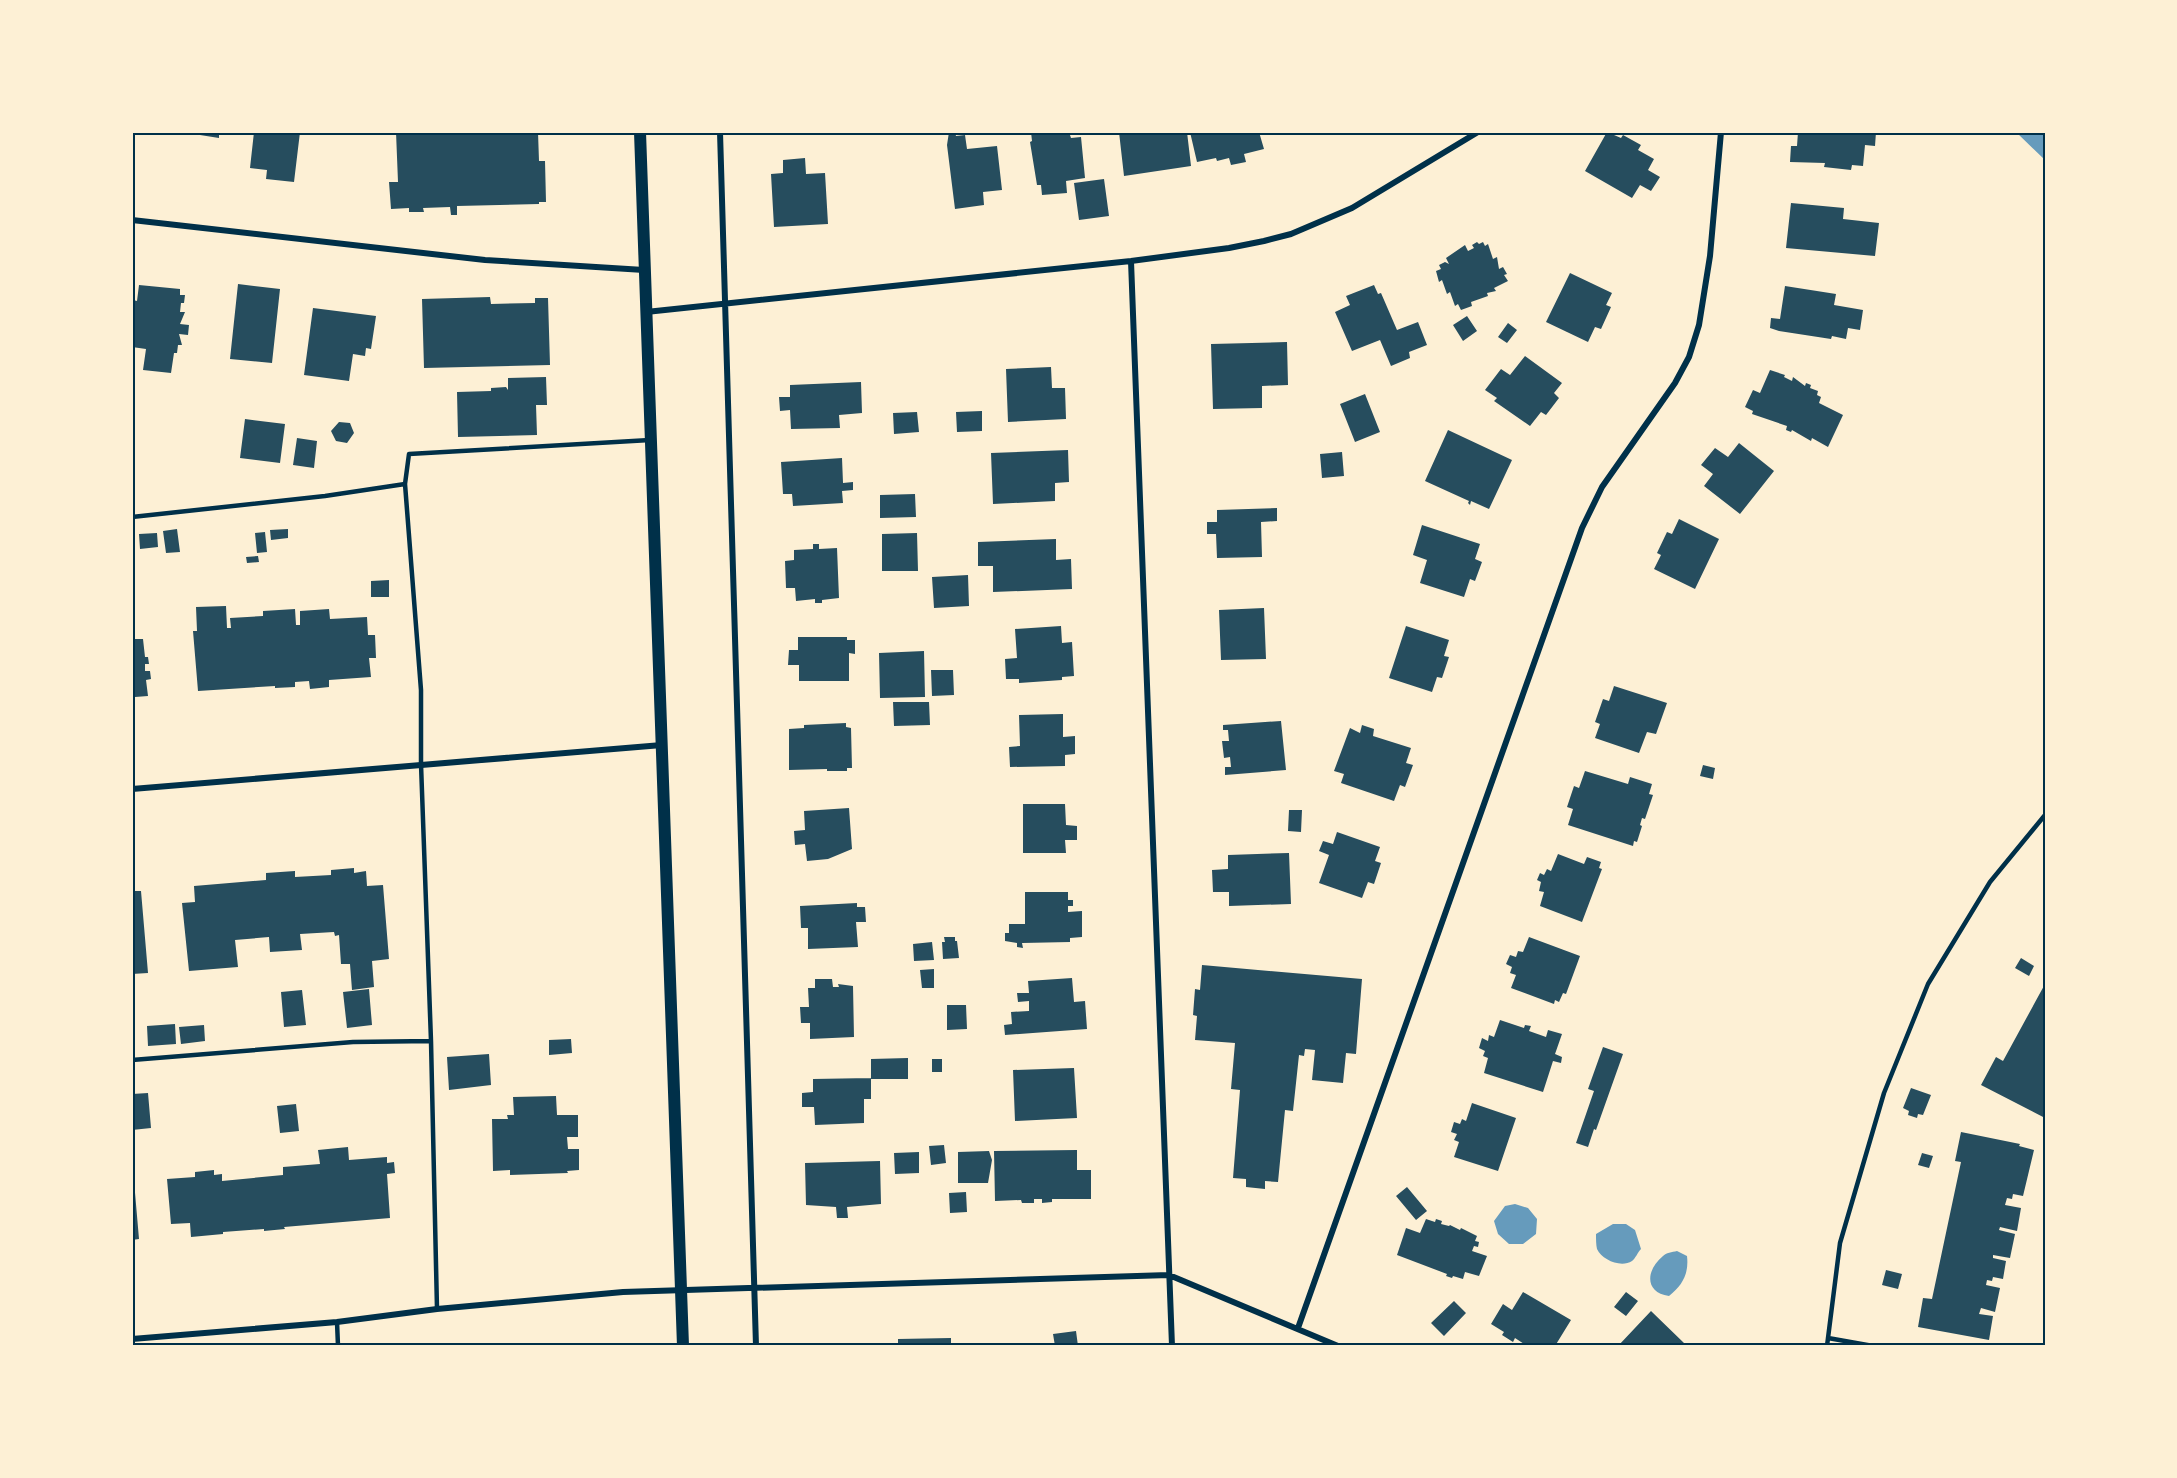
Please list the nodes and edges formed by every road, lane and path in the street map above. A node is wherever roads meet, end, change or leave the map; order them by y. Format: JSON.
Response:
{"nodes":[{"id":1,"x":640,"y":132,"type":"edge"},
{"id":2,"x":720,"y":132,"type":"edge"},
{"id":3,"x":1478,"y":132,"type":"edge"},
{"id":4,"x":1721,"y":132,"type":"edge"},
{"id":5,"x":132,"y":220,"type":"edge"},
{"id":6,"x":1131,"y":261,"type":"junction"},
{"id":7,"x":645,"y":270,"type":"junction"},
{"id":8,"x":725,"y":304,"type":"junction"},
{"id":9,"x":646,"y":312,"type":"junction"},
{"id":10,"x":651,"y":440,"type":"junction"},
{"id":11,"x":405,"y":484,"type":"junction"},
{"id":12,"x":132,"y":517,"type":"edge"},
{"id":13,"x":662,"y":745,"type":"junction"},
{"id":14,"x":421,"y":764,"type":"junction"},
{"id":15,"x":132,"y":789,"type":"edge"},
{"id":16,"x":2045,"y":815,"type":"edge"},
{"id":17,"x":431,"y":1041,"type":"junction"},
{"id":18,"x":132,"y":1060,"type":"edge"},
{"id":19,"x":1169,"y":1275,"type":"junction"},
{"id":20,"x":755,"y":1287,"type":"junction"},
{"id":21,"x":681,"y":1290,"type":"junction"},
{"id":22,"x":437,"y":1310,"type":"junction"},
{"id":23,"x":337,"y":1322,"type":"junction"},
{"id":24,"x":1298,"y":1328,"type":"junction"},
{"id":25,"x":1828,"y":1338,"type":"junction"},
{"id":26,"x":132,"y":1339,"type":"edge"},
{"id":27,"x":338,"y":1346,"type":"edge"},
{"id":28,"x":683,"y":1346,"type":"edge"},
{"id":29,"x":756,"y":1346,"type":"edge"},
{"id":30,"x":1172,"y":1346,"type":"edge"},
{"id":31,"x":1338,"y":1346,"type":"edge"},
{"id":32,"x":1827,"y":1346,"type":"edge"},
{"id":33,"x":1873,"y":1346,"type":"edge"}],
"edges":[{"from":1,"to":7,"type":"main road"},
{"from":2,"to":8,"type":"street"},
{"from":3,"to":6,"type":"street"},
{"from":4,"to":24,"type":"street"},
{"from":5,"to":7,"type":"street"},
{"from":6,"to":8,"type":"street"},
{"from":6,"to":19,"type":"street"},
{"from":7,"to":9,"type":"main road"},
{"from":8,"to":9,"type":"street"},
{"from":8,"to":20,"type":"street"},
{"from":9,"to":10,"type":"main road"},
{"from":10,"to":11,"type":"lane"},
{"from":10,"to":13,"type":"main road"},
{"from":11,"to":12,"type":"lane"},
{"from":11,"to":14,"type":"lane"},
{"from":13,"to":14,"type":"street"},
{"from":13,"to":21,"type":"main road"},
{"from":14,"to":15,"type":"street"},
{"from":14,"to":17,"type":"lane"},
{"from":16,"to":25,"type":"lane"},
{"from":17,"to":18,"type":"lane"},
{"from":17,"to":22,"type":"lane"},
{"from":19,"to":20,"type":"street"},
{"from":19,"to":24,"type":"street"},
{"from":19,"to":30,"type":"street"},
{"from":20,"to":21,"type":"street"},
{"from":20,"to":29,"type":"street"},
{"from":21,"to":22,"type":"street"},
{"from":21,"to":28,"type":"main road"},
{"from":22,"to":23,"type":"street"},
{"from":23,"to":26,"type":"street"},
{"from":23,"to":27,"type":"lane"},
{"from":24,"to":31,"type":"street"},
{"from":25,"to":32,"type":"lane"},
{"from":25,"to":33,"type":"lane"}]}
